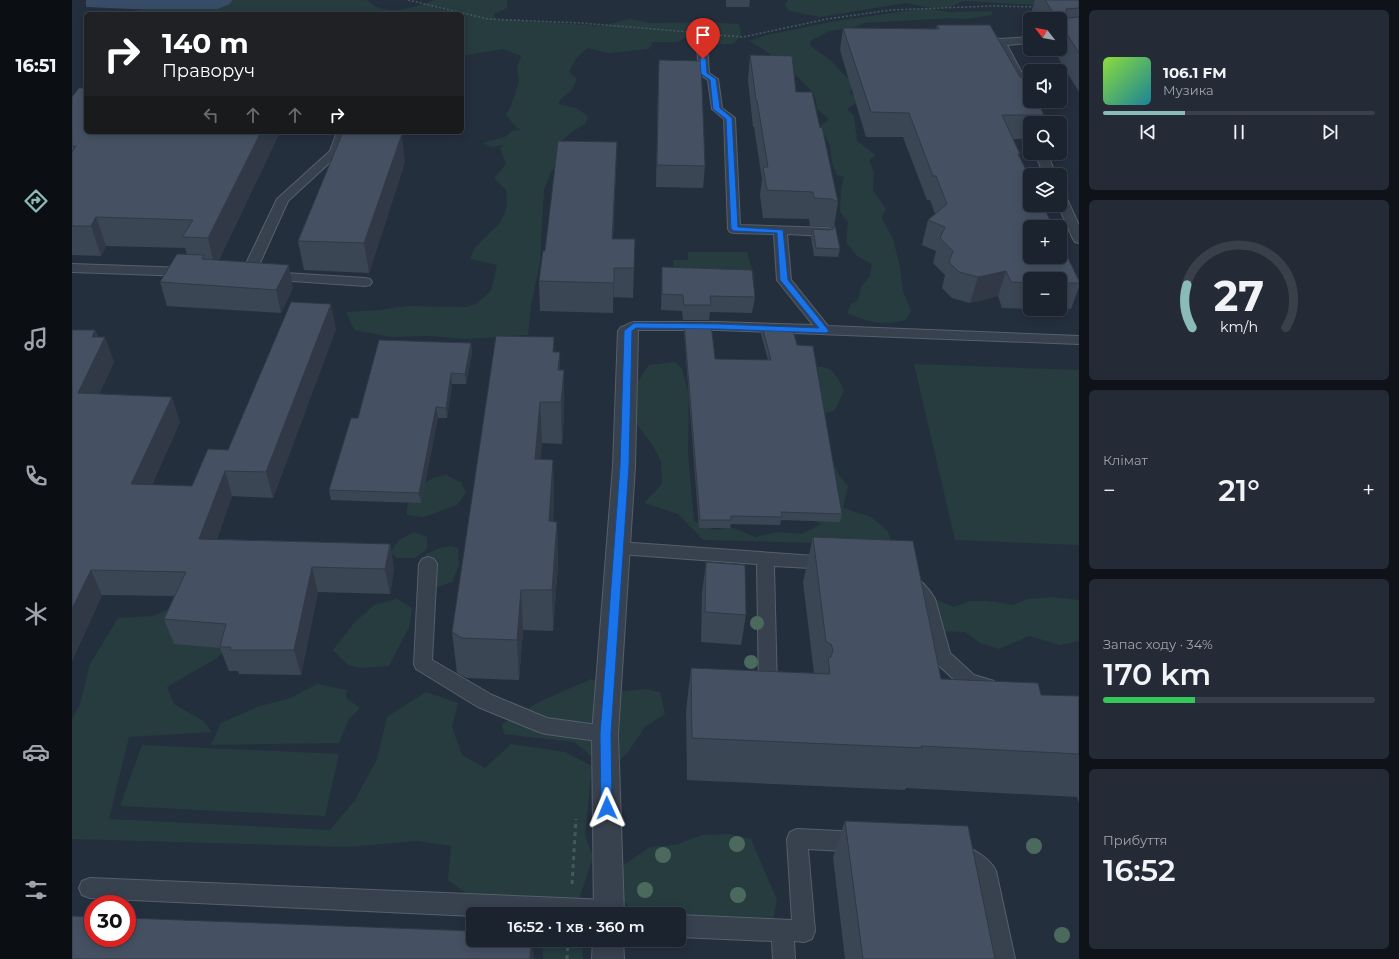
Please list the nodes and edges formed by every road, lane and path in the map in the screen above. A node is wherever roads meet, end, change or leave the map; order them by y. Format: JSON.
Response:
{"nodes":[{"id":1,"x":408,"y":0,"type":"edge"},
{"id":2,"x":1039,"y":7,"type":"dead end"},
{"id":3,"x":459,"y":12,"type":"edge"},
{"id":4,"x":464,"y":13,"type":"edge"},
{"id":5,"x":689,"y":32,"type":"dead end"},
{"id":6,"x":712,"y":34,"type":"dead end"},
{"id":7,"x":965,"y":38,"type":"edge"},
{"id":8,"x":1023,"y":40,"type":"edge"},
{"id":9,"x":1001,"y":42,"type":"junction"},
{"id":10,"x":702,"y":45,"type":"dead end"},
{"id":11,"x":1023,"y":84,"type":"edge"},
{"id":12,"x":342,"y":134,"type":"edge"},
{"id":13,"x":1067,"y":212,"type":"edge"},
{"id":14,"x":780,"y":231,"type":"junction"},
{"id":15,"x":827,"y":232,"type":"edge"},
{"id":16,"x":1079,"y":239,"type":"edge"},
{"id":17,"x":72,"y":268,"type":"edge"},
{"id":18,"x":200,"y":273,"type":"edge"},
{"id":19,"x":232,"y":274,"type":"edge"},
{"id":20,"x":248,"y":274,"type":"junction"},
{"id":21,"x":365,"y":282,"type":"dead end"},
{"id":22,"x":628,"y":331,"type":"joint"},
{"id":23,"x":826,"y":331,"type":"junction"},
{"id":24,"x":1079,"y":340,"type":"edge"},
{"id":25,"x":619,"y":548,"type":"junction"},
{"id":26,"x":764,"y":559,"type":"junction"},
{"id":27,"x":428,"y":564,"type":"dead end"},
{"id":28,"x":842,"y":564,"type":"edge"},
{"id":29,"x":899,"y":571,"type":"edge"},
{"id":30,"x":782,"y":692,"type":"edge"},
{"id":31,"x":1003,"y":695,"type":"edge"},
{"id":32,"x":605,"y":734,"type":"junction"},
{"id":33,"x":876,"y":842,"type":"edge"},
{"id":34,"x":938,"y":844,"type":"edge"},
{"id":35,"x":90,"y":888,"type":"dead end"},
{"id":36,"x":501,"y":907,"type":"edge"},
{"id":37,"x":609,"y":907,"type":"edge"},
{"id":38,"x":686,"y":926,"type":"edge"},
{"id":39,"x":782,"y":930,"type":"junction"},
{"id":40,"x":568,"y":947,"type":"edge"},
{"id":41,"x":608,"y":947,"type":"edge"},
{"id":42,"x":567,"y":959,"type":"edge"},
{"id":43,"x":608,"y":959,"type":"edge"},
{"id":44,"x":784,"y":959,"type":"edge"},
{"id":45,"x":1004,"y":959,"type":"edge"}],
"edges":[{"from":1,"to":3,"type":"path"},
{"from":2,"to":6,"type":"path"},
{"from":4,"to":5,"type":"path"},
{"from":7,"to":9,"type":"lane"},
{"from":8,"to":9,"type":"lane"},
{"from":9,"to":11,"type":"lane"},
{"from":10,"to":14,"type":"lane"},
{"from":12,"to":20,"type":"lane"},
{"from":13,"to":16,"type":"lane"},
{"from":14,"to":15,"type":"lane"},
{"from":14,"to":23,"type":"lane"},
{"from":17,"to":18,"type":"lane"},
{"from":19,"to":20,"type":"lane"},
{"from":20,"to":21,"type":"lane"},
{"from":22,"to":23,"type":"lane"},
{"from":22,"to":25,"type":"street"},
{"from":23,"to":24,"type":"lane"},
{"from":25,"to":26,"type":"lane"},
{"from":25,"to":32,"type":"street"},
{"from":26,"to":28,"type":"lane"},
{"from":26,"to":30,"type":"lane"},
{"from":27,"to":32,"type":"lane"},
{"from":29,"to":31,"type":"lane"},
{"from":32,"to":37,"type":"street"},
{"from":33,"to":39,"type":"lane"},
{"from":34,"to":45,"type":"lane"},
{"from":35,"to":36,"type":"lane"},
{"from":38,"to":39,"type":"lane"},
{"from":39,"to":44,"type":"lane"},
{"from":40,"to":42,"type":"path"},
{"from":41,"to":43,"type":"street"}]}
